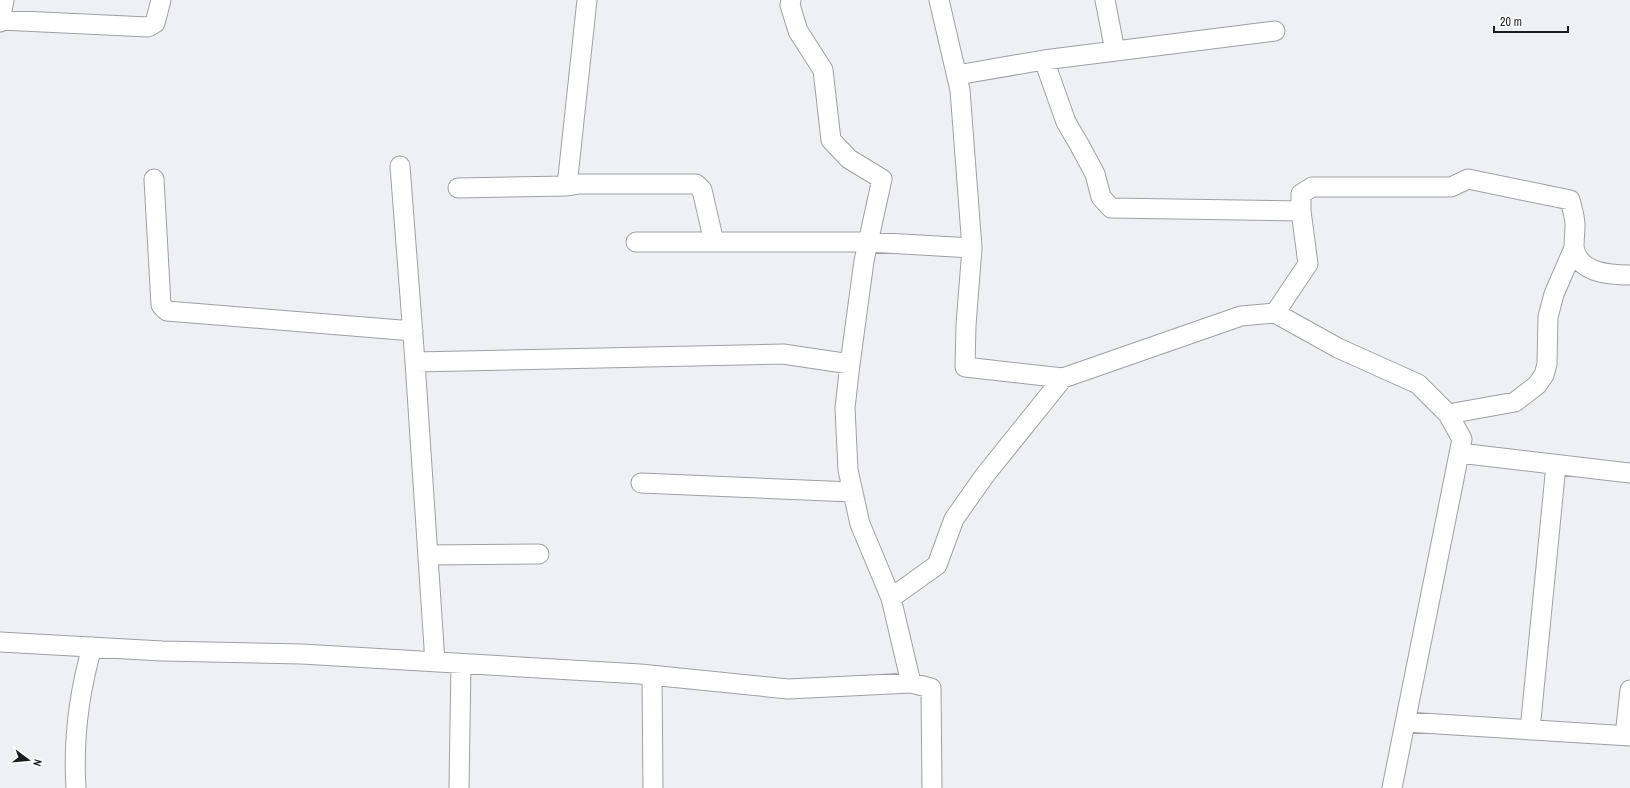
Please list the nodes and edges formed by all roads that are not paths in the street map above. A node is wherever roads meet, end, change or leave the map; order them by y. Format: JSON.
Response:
{"nodes":[{"id":1,"x":4,"y":0,"type":"edge"},
{"id":2,"x":161,"y":0,"type":"edge"},
{"id":3,"x":587,"y":0,"type":"edge"},
{"id":4,"x":791,"y":0,"type":"edge"},
{"id":5,"x":939,"y":0,"type":"edge"},
{"id":6,"x":1105,"y":0,"type":"edge"},
{"id":7,"x":0,"y":21,"type":"edge"},
{"id":8,"x":1275,"y":30,"type":"dead end"},
{"id":9,"x":1115,"y":51,"type":"junction"},
{"id":10,"x":1044,"y":60,"type":"junction"},
{"id":11,"x":957,"y":75,"type":"junction"},
{"id":12,"x":400,"y":166,"type":"dead end"},
{"id":13,"x":154,"y":179,"type":"dead end"},
{"id":14,"x":567,"y":186,"type":"junction"},
{"id":15,"x":458,"y":188,"type":"dead end"},
{"id":16,"x":1302,"y":210,"type":"junction"},
{"id":17,"x":636,"y":242,"type":"dead end"},
{"id":18,"x":714,"y":242,"type":"junction"},
{"id":19,"x":868,"y":242,"type":"junction"},
{"id":20,"x":972,"y":248,"type":"junction"},
{"id":21,"x":1574,"y":248,"type":"junction"},
{"id":22,"x":1630,"y":275,"type":"edge"},
{"id":23,"x":1275,"y":314,"type":"junction"},
{"id":24,"x":412,"y":331,"type":"junction"},
{"id":25,"x":415,"y":362,"type":"junction"},
{"id":26,"x":850,"y":364,"type":"junction"},
{"id":27,"x":1063,"y":378,"type":"junction"},
{"id":28,"x":1448,"y":414,"type":"junction"},
{"id":29,"x":1459,"y":454,"type":"junction"},
{"id":30,"x":1556,"y":465,"type":"junction"},
{"id":31,"x":1630,"y":473,"type":"edge"},
{"id":32,"x":642,"y":483,"type":"dead end"},
{"id":33,"x":852,"y":492,"type":"junction"},
{"id":34,"x":539,"y":554,"type":"dead end"},
{"id":35,"x":428,"y":556,"type":"junction"},
{"id":36,"x":891,"y":598,"type":"junction"},
{"id":37,"x":0,"y":642,"type":"edge"},
{"id":38,"x":92,"y":647,"type":"junction"},
{"id":39,"x":435,"y":662,"type":"junction"},
{"id":40,"x":461,"y":664,"type":"junction"},
{"id":41,"x":652,"y":676,"type":"junction"},
{"id":42,"x":911,"y":683,"type":"junction"},
{"id":43,"x":1630,"y":690,"type":"edge"},
{"id":44,"x":1406,"y":722,"type":"junction"},
{"id":45,"x":1530,"y":730,"type":"junction"},
{"id":46,"x":1628,"y":736,"type":"edge"},
{"id":47,"x":76,"y":788,"type":"edge"},
{"id":48,"x":459,"y":788,"type":"edge"},
{"id":49,"x":652,"y":788,"type":"edge"},
{"id":50,"x":932,"y":788,"type":"edge"},
{"id":51,"x":1392,"y":788,"type":"edge"}],
"edges":[{"from":1,"to":7,"type":"street"},
{"from":2,"to":7,"type":"street"},
{"from":3,"to":14,"type":"street"},
{"from":4,"to":19,"type":"street"},
{"from":5,"to":11,"type":"street"},
{"from":6,"to":9,"type":"street"},
{"from":8,"to":9,"type":"street"},
{"from":9,"to":10,"type":"street"},
{"from":10,"to":11,"type":"street"},
{"from":10,"to":16,"type":"street"},
{"from":11,"to":20,"type":"street"},
{"from":12,"to":24,"type":"street"},
{"from":13,"to":24,"type":"street"},
{"from":14,"to":15,"type":"street"},
{"from":14,"to":18,"type":"street"},
{"from":16,"to":21,"type":"street"},
{"from":16,"to":23,"type":"street"},
{"from":17,"to":18,"type":"street"},
{"from":18,"to":19,"type":"street"},
{"from":19,"to":20,"type":"street"},
{"from":19,"to":26,"type":"street"},
{"from":20,"to":27,"type":"street"},
{"from":21,"to":22,"type":"street"},
{"from":21,"to":28,"type":"street"},
{"from":23,"to":27,"type":"street"},
{"from":23,"to":28,"type":"street"},
{"from":24,"to":25,"type":"street"},
{"from":25,"to":26,"type":"street"},
{"from":25,"to":35,"type":"street"},
{"from":26,"to":33,"type":"street"},
{"from":27,"to":36,"type":"street"},
{"from":28,"to":29,"type":"street"},
{"from":29,"to":30,"type":"street"},
{"from":29,"to":44,"type":"street"},
{"from":30,"to":31,"type":"street"},
{"from":30,"to":45,"type":"street"},
{"from":32,"to":33,"type":"street"},
{"from":33,"to":36,"type":"street"},
{"from":34,"to":35,"type":"street"},
{"from":35,"to":39,"type":"street"},
{"from":36,"to":42,"type":"street"},
{"from":37,"to":38,"type":"street"},
{"from":38,"to":39,"type":"street"},
{"from":38,"to":47,"type":"street"},
{"from":39,"to":40,"type":"street"},
{"from":40,"to":41,"type":"street"},
{"from":40,"to":48,"type":"street"},
{"from":41,"to":42,"type":"street"},
{"from":41,"to":49,"type":"street"},
{"from":42,"to":50,"type":"street"},
{"from":43,"to":46,"type":"street"},
{"from":44,"to":45,"type":"street"},
{"from":44,"to":51,"type":"street"},
{"from":45,"to":46,"type":"street"}]}
